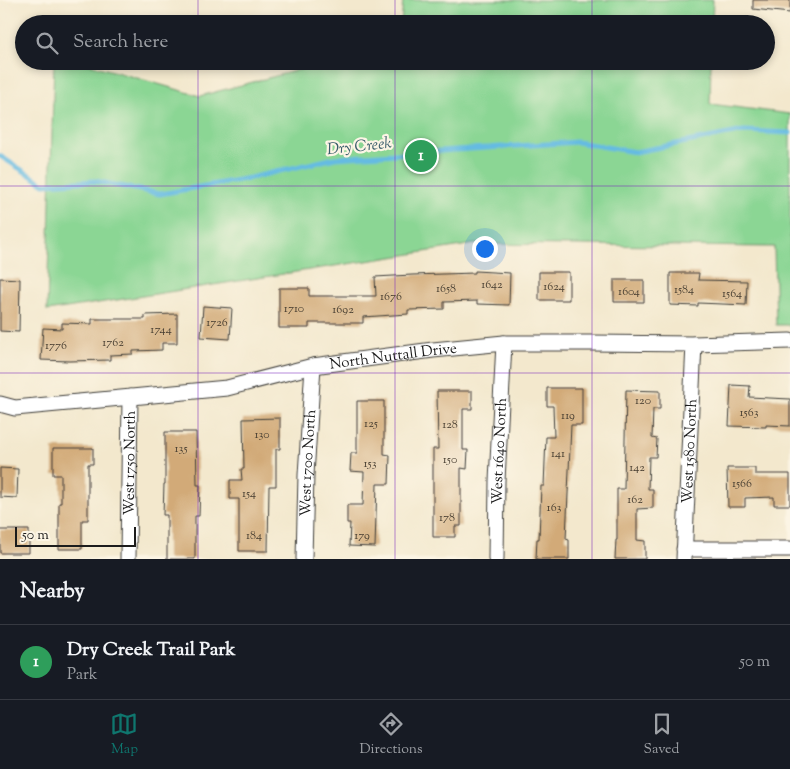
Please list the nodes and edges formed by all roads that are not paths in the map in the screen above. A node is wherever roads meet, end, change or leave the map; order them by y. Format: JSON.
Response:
{"nodes":[{"id":1,"x":790,"y":341,"type":"edge"},
{"id":2,"x":504,"y":343,"type":"junction"},
{"id":3,"x":694,"y":344,"type":"junction"},
{"id":4,"x":313,"y":366,"type":"junction"},
{"id":5,"x":130,"y":397,"type":"junction"},
{"id":6,"x":0,"y":404,"type":"edge"},
{"id":7,"x":790,"y":549,"type":"edge"},
{"id":8,"x":684,"y":554,"type":"edge"},
{"id":9,"x":128,"y":559,"type":"edge"},
{"id":10,"x":304,"y":559,"type":"edge"},
{"id":11,"x":496,"y":559,"type":"edge"}],
"edges":[{"from":1,"to":3,"type":"street","name":"North Nuttall Drive"},
{"from":2,"to":3,"type":"street","name":"North Nuttall Drive"},
{"from":2,"to":4,"type":"street","name":"North Nuttall Drive"},
{"from":2,"to":11,"type":"street","name":"West 1640 North"},
{"from":3,"to":8,"type":"street","name":"West 1580 North"},
{"from":4,"to":5,"type":"street","name":"North Nuttall Drive"},
{"from":4,"to":10,"type":"street","name":"West 1700 North"},
{"from":5,"to":6,"type":"street","name":"North Nuttall Drive"},
{"from":5,"to":9,"type":"street","name":"West 1750 North"},
{"from":7,"to":8,"type":"street"}]}
